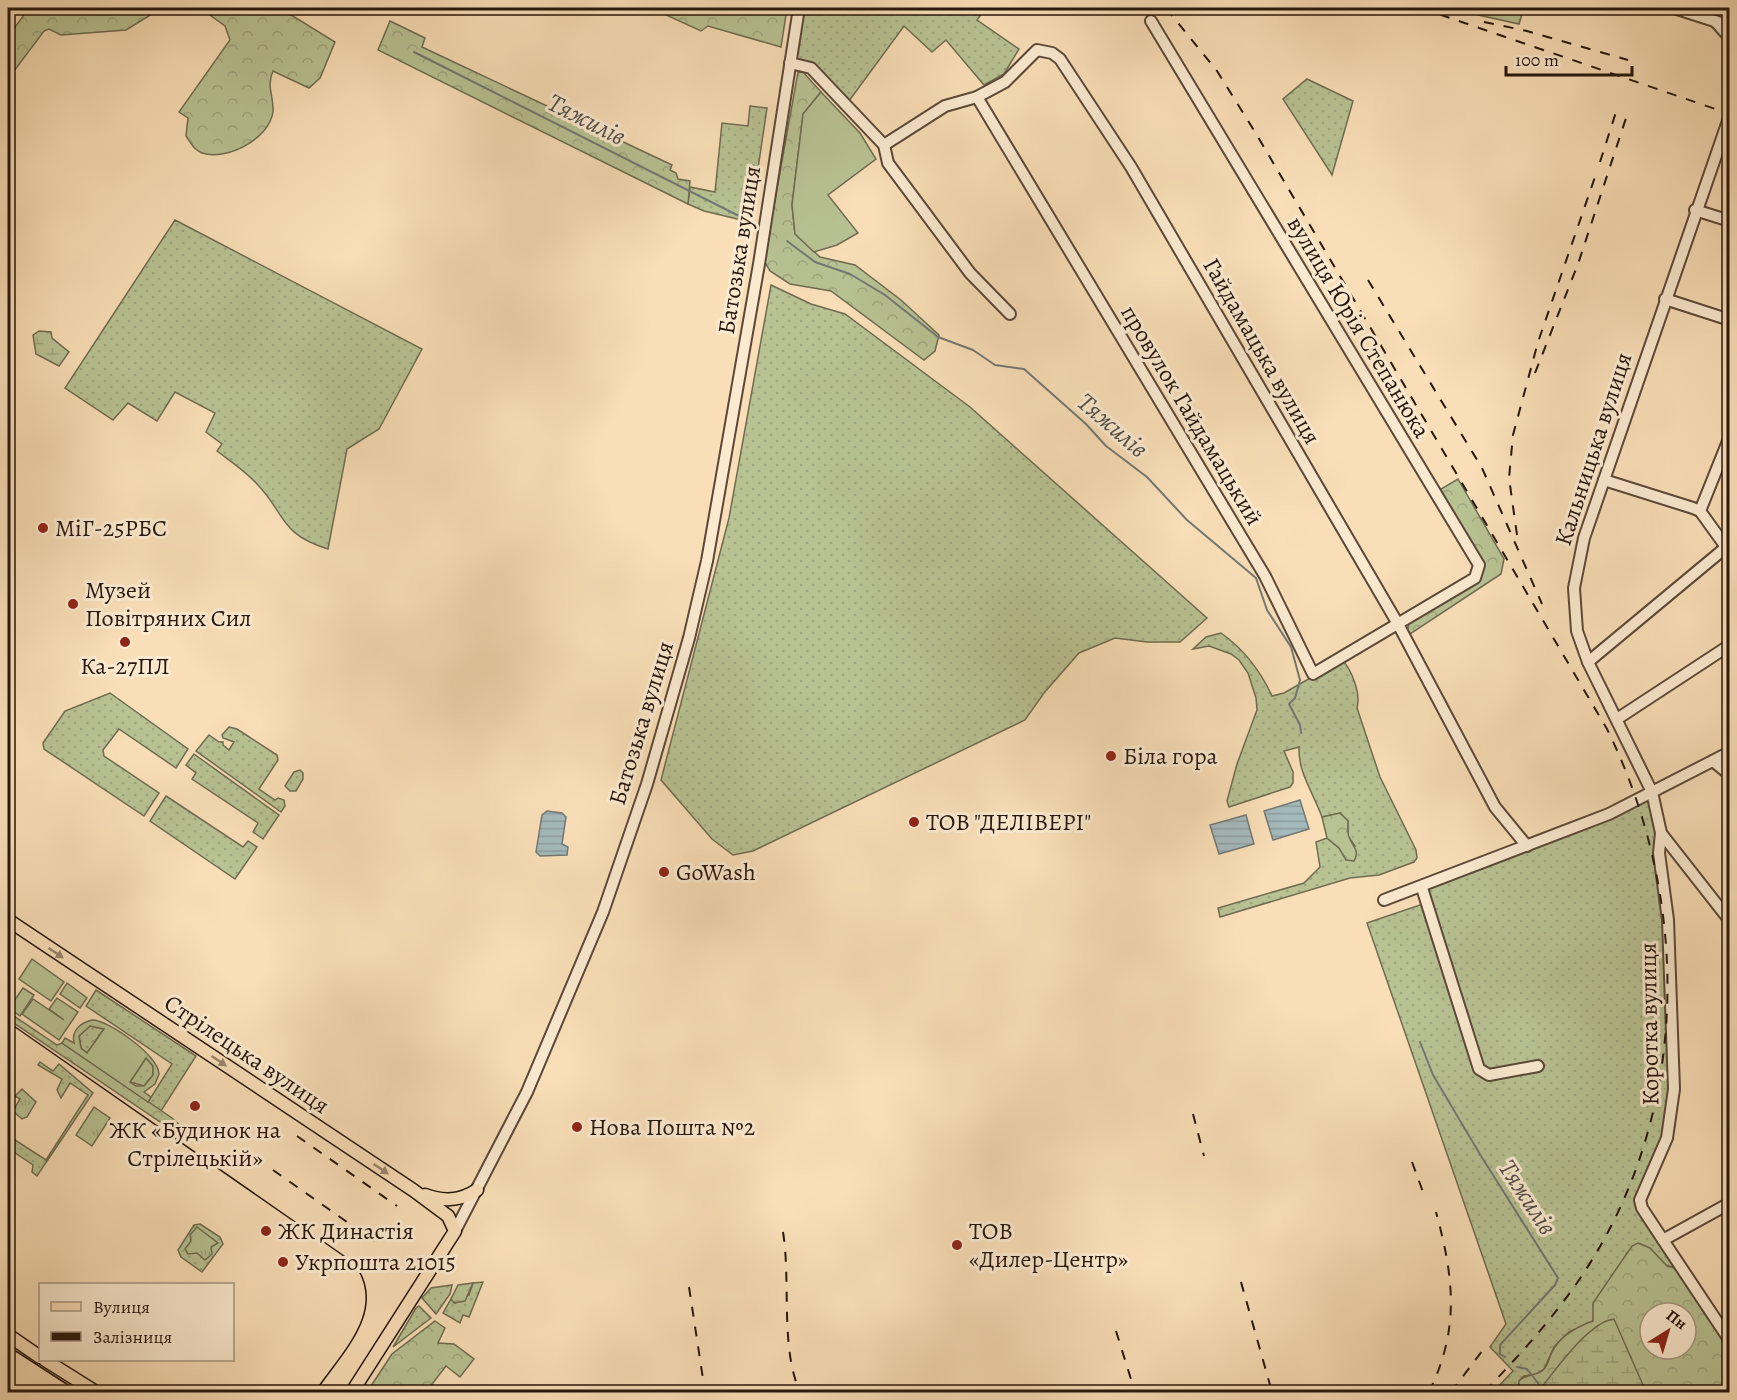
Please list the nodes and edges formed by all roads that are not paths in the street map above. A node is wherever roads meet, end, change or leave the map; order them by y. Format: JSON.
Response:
{"nodes":[{"id":1,"x":799,"y":8,"type":"edge"},
{"id":2,"x":1674,"y":8,"type":"edge"},
{"id":3,"x":1151,"y":21,"type":"dead end"},
{"id":4,"x":1715,"y":21,"type":"junction"},
{"id":5,"x":1730,"y":26,"type":"edge"},
{"id":6,"x":1730,"y":38,"type":"edge"},
{"id":7,"x":790,"y":63,"type":"junction"},
{"id":8,"x":977,"y":96,"type":"junction"},
{"id":9,"x":1730,"y":115,"type":"edge"},
{"id":10,"x":884,"y":145,"type":"junction"},
{"id":11,"x":1695,"y":210,"type":"junction"},
{"id":12,"x":1730,"y":221,"type":"edge"},
{"id":13,"x":1665,"y":299,"type":"junction"},
{"id":14,"x":1010,"y":314,"type":"dead end"},
{"id":15,"x":1730,"y":320,"type":"edge"},
{"id":16,"x":1730,"y":436,"type":"edge"},
{"id":17,"x":1604,"y":480,"type":"junction"},
{"id":18,"x":1700,"y":511,"type":"junction"},
{"id":19,"x":1728,"y":545,"type":"edge"},
{"id":20,"x":1398,"y":624,"type":"junction"},
{"id":21,"x":1730,"y":645,"type":"edge"},
{"id":22,"x":1588,"y":662,"type":"junction"},
{"id":23,"x":1617,"y":719,"type":"junction"},
{"id":24,"x":1730,"y":752,"type":"edge"},
{"id":25,"x":1713,"y":761,"type":"junction"},
{"id":26,"x":1730,"y":775,"type":"edge"},
{"id":27,"x":1652,"y":792,"type":"junction"},
{"id":28,"x":1661,"y":833,"type":"junction"},
{"id":29,"x":1527,"y":846,"type":"junction"},
{"id":30,"x":1422,"y":888,"type":"junction"},
{"id":31,"x":1384,"y":900,"type":"dead end"},
{"id":32,"x":8,"y":920,"type":"edge"},
{"id":33,"x":1730,"y":921,"type":"edge"},
{"id":34,"x":1538,"y":1066,"type":"dead end"},
{"id":35,"x":413,"y":1190,"type":"junction"},
{"id":36,"x":477,"y":1190,"type":"junction"},
{"id":37,"x":1730,"y":1203,"type":"edge"},
{"id":38,"x":455,"y":1231,"type":"junction"},
{"id":39,"x":1663,"y":1240,"type":"junction"},
{"id":40,"x":8,"y":1335,"type":"edge"},
{"id":41,"x":1730,"y":1341,"type":"edge"},
{"id":42,"x":39,"y":1356,"type":"edge"},
{"id":43,"x":48,"y":1361,"type":"edge"},
{"id":44,"x":96,"y":1392,"type":"edge"},
{"id":45,"x":352,"y":1392,"type":"edge"}],
"edges":[{"from":1,"to":7,"type":"street","name":"Батозька вулиця"},
{"from":2,"to":4,"type":"street"},
{"from":3,"to":20,"type":"street","name":"вулиця Юрія Степанюка"},
{"from":4,"to":5,"type":"street"},
{"from":4,"to":6,"type":"street"},
{"from":7,"to":10,"type":"street"},
{"from":7,"to":36,"type":"street","name":"Батозька вулиця"},
{"from":8,"to":10,"type":"street","name":"Гайдамацька вулиця"},
{"from":8,"to":20,"type":"street","name":"Гайдамацька вулиця"},
{"from":8,"to":20,"type":"street","name":"провулок Гайдамацький"},
{"from":9,"to":11,"type":"street","name":"Кальницька вулиця"},
{"from":10,"to":14,"type":"street"},
{"from":11,"to":12,"type":"street"},
{"from":11,"to":13,"type":"street","name":"Кальницька вулиця"},
{"from":13,"to":15,"type":"street"},
{"from":13,"to":17,"type":"street","name":"Кальницька вулиця"},
{"from":16,"to":18,"type":"street"},
{"from":17,"to":18,"type":"street"},
{"from":17,"to":22,"type":"street","name":"Кальницька вулиця"},
{"from":18,"to":19,"type":"street"},
{"from":19,"to":22,"type":"street"},
{"from":20,"to":29,"type":"street","name":"Гайдамацька вулиця"},
{"from":21,"to":23,"type":"street"},
{"from":22,"to":23,"type":"street","name":"Кальницька вулиця"},
{"from":23,"to":27,"type":"street","name":"Кальницька вулиця"},
{"from":24,"to":25,"type":"street"},
{"from":25,"to":26,"type":"street"},
{"from":25,"to":27,"type":"street"},
{"from":27,"to":28,"type":"street","name":"Коротка вулиця"},
{"from":27,"to":29,"type":"street"},
{"from":28,"to":33,"type":"street"},
{"from":28,"to":39,"type":"street","name":"Коротка вулиця"},
{"from":29,"to":30,"type":"street"},
{"from":30,"to":31,"type":"street"},
{"from":30,"to":34,"type":"street"},
{"from":32,"to":35,"type":"main road","name":"Стрілецька вулиця","one_way":true},
{"from":35,"to":36,"type":"main road"},
{"from":35,"to":38,"type":"main road","name":"Стрілецька вулиця"},
{"from":36,"to":38,"type":"street","name":"Батозька вулиця"},
{"from":37,"to":39,"type":"street"},
{"from":38,"to":45,"type":"main road","name":"Батозька вулиця"},
{"from":39,"to":41,"type":"street"},
{"from":40,"to":42,"type":"main road"},
{"from":43,"to":44,"type":"main road"}]}
